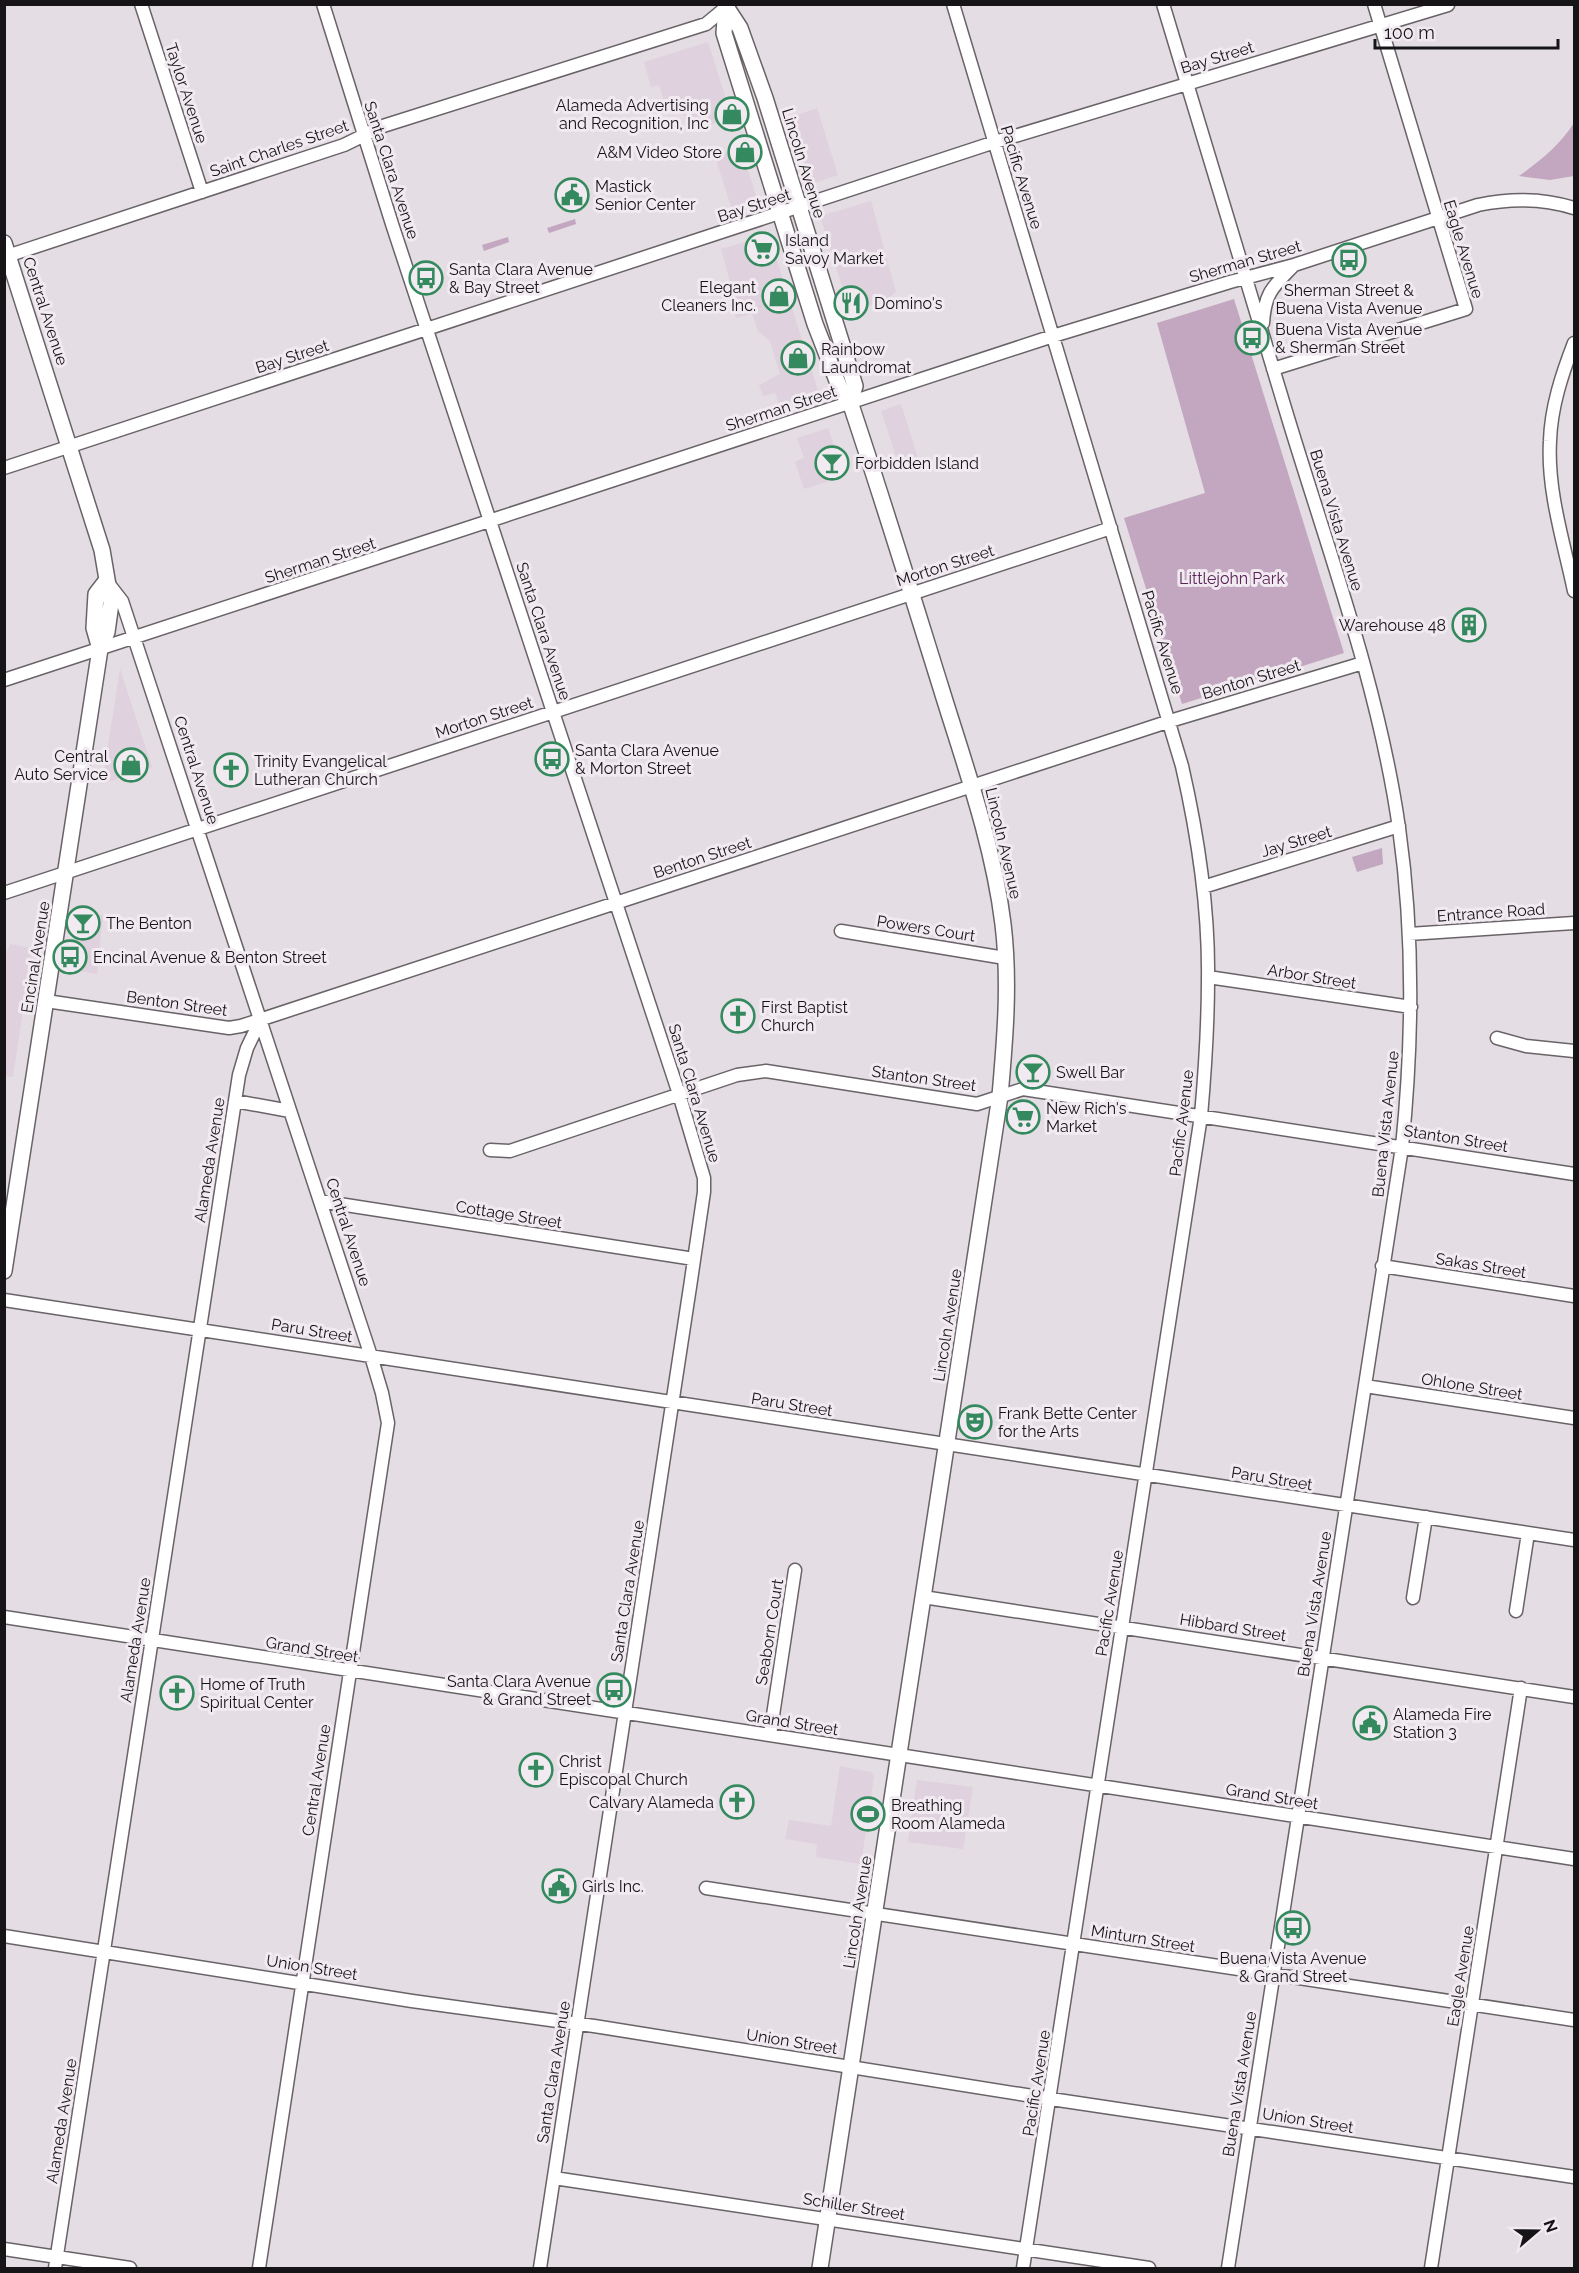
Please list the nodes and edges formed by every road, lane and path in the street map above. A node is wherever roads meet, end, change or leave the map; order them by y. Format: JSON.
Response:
{"nodes":[{"id":1,"x":141,"y":4,"type":"edge"},
{"id":2,"x":323,"y":4,"type":"edge"},
{"id":3,"x":953,"y":4,"type":"edge"},
{"id":4,"x":1163,"y":4,"type":"edge"},
{"id":5,"x":1374,"y":4,"type":"edge"},
{"id":6,"x":727,"y":5,"type":"edge"},
{"id":7,"x":1448,"y":5,"type":"edge"},
{"id":8,"x":1380,"y":25,"type":"junction"},
{"id":9,"x":1187,"y":84,"type":"junction"},
{"id":10,"x":363,"y":135,"type":"junction"},
{"id":11,"x":994,"y":142,"type":"junction"},
{"id":12,"x":202,"y":192,"type":"junction"},
{"id":13,"x":800,"y":207,"type":"junction"},
{"id":14,"x":1575,"y":208,"type":"edge"},
{"id":15,"x":780,"y":213,"type":"junction"},
{"id":16,"x":1437,"y":218,"type":"junction"},
{"id":17,"x":6,"y":252,"type":"edge"},
{"id":18,"x":1294,"y":265,"type":"junction"},
{"id":19,"x":1246,"y":278,"type":"junction"},
{"id":20,"x":427,"y":330,"type":"junction"},
{"id":21,"x":1263,"y":332,"type":"junction"},
{"id":22,"x":1053,"y":336,"type":"junction"},
{"id":23,"x":1575,"y":343,"type":"edge"},
{"id":24,"x":1273,"y":369,"type":"junction"},
{"id":25,"x":850,"y":402,"type":"junction"},
{"id":26,"x":71,"y":447,"type":"junction"},
{"id":27,"x":4,"y":468,"type":"edge"},
{"id":28,"x":490,"y":520,"type":"junction"},
{"id":29,"x":1111,"y":528,"type":"junction"},
{"id":30,"x":106,"y":581,"type":"junction"},
{"id":31,"x":1575,"y":591,"type":"edge"},
{"id":32,"x":912,"y":594,"type":"junction"},
{"id":33,"x":134,"y":638,"type":"junction"},
{"id":34,"x":100,"y":649,"type":"junction"},
{"id":35,"x":1363,"y":663,"type":"junction"},
{"id":36,"x":4,"y":680,"type":"edge"},
{"id":37,"x":553,"y":712,"type":"junction"},
{"id":38,"x":1170,"y":721,"type":"junction"},
{"id":39,"x":972,"y":786,"type":"junction"},
{"id":40,"x":1399,"y":826,"type":"junction"},
{"id":41,"x":197,"y":829,"type":"junction"},
{"id":42,"x":66,"y":872,"type":"junction"},
{"id":43,"x":1203,"y":887,"type":"junction"},
{"id":44,"x":4,"y":893,"type":"edge"},
{"id":45,"x":617,"y":903,"type":"junction"},
{"id":46,"x":1575,"y":923,"type":"edge"},
{"id":47,"x":841,"y":931,"type":"dead end"},
{"id":48,"x":1409,"y":934,"type":"junction"},
{"id":49,"x":1005,"y":958,"type":"junction"},
{"id":50,"x":1208,"y":977,"type":"junction"},
{"id":51,"x":46,"y":1000,"type":"junction"},
{"id":52,"x":1411,"y":1007,"type":"junction"},
{"id":53,"x":260,"y":1021,"type":"junction"},
{"id":54,"x":1497,"y":1038,"type":"dead end"},
{"id":55,"x":1575,"y":1051,"type":"edge"},
{"id":56,"x":679,"y":1094,"type":"junction"},
{"id":57,"x":1000,"y":1096,"type":"junction"},
{"id":58,"x":235,"y":1101,"type":"junction"},
{"id":59,"x":290,"y":1111,"type":"junction"},
{"id":60,"x":1201,"y":1116,"type":"junction"},
{"id":61,"x":1402,"y":1147,"type":"junction"},
{"id":62,"x":490,"y":1150,"type":"dead end"},
{"id":63,"x":1575,"y":1174,"type":"edge"},
{"id":64,"x":320,"y":1201,"type":"junction"},
{"id":65,"x":694,"y":1259,"type":"junction"},
{"id":66,"x":1382,"y":1266,"type":"junction"},
{"id":67,"x":4,"y":1271,"type":"edge"},
{"id":68,"x":1575,"y":1296,"type":"edge"},
{"id":69,"x":4,"y":1300,"type":"edge"},
{"id":70,"x":199,"y":1329,"type":"junction"},
{"id":71,"x":371,"y":1356,"type":"junction"},
{"id":72,"x":1365,"y":1386,"type":"junction"},
{"id":73,"x":672,"y":1404,"type":"junction"},
{"id":74,"x":1575,"y":1418,"type":"edge"},
{"id":75,"x":946,"y":1444,"type":"junction"},
{"id":76,"x":1146,"y":1475,"type":"junction"},
{"id":77,"x":1346,"y":1505,"type":"junction"},
{"id":78,"x":1426,"y":1517,"type":"junction"},
{"id":79,"x":1528,"y":1533,"type":"junction"},
{"id":80,"x":1575,"y":1540,"type":"edge"},
{"id":81,"x":795,"y":1570,"type":"dead end"},
{"id":82,"x":923,"y":1597,"type":"junction"},
{"id":83,"x":1413,"y":1598,"type":"dead end"},
{"id":84,"x":1516,"y":1611,"type":"dead end"},
{"id":85,"x":4,"y":1617,"type":"edge"},
{"id":86,"x":1122,"y":1627,"type":"junction"},
{"id":87,"x":151,"y":1641,"type":"junction"},
{"id":88,"x":1322,"y":1658,"type":"junction"},
{"id":89,"x":351,"y":1671,"type":"junction"},
{"id":90,"x":1521,"y":1688,"type":"junction"},
{"id":91,"x":1575,"y":1697,"type":"edge"},
{"id":92,"x":625,"y":1713,"type":"junction"},
{"id":93,"x":770,"y":1735,"type":"junction"},
{"id":94,"x":899,"y":1755,"type":"junction"},
{"id":95,"x":1098,"y":1786,"type":"junction"},
{"id":96,"x":1297,"y":1816,"type":"junction"},
{"id":97,"x":1497,"y":1847,"type":"junction"},
{"id":98,"x":1575,"y":1859,"type":"edge"},
{"id":99,"x":706,"y":1888,"type":"dead end"},
{"id":100,"x":875,"y":1913,"type":"junction"},
{"id":101,"x":4,"y":1936,"type":"edge"},
{"id":102,"x":1074,"y":1944,"type":"junction"},
{"id":103,"x":104,"y":1950,"type":"junction"},
{"id":104,"x":1272,"y":1975,"type":"junction"},
{"id":105,"x":303,"y":1982,"type":"junction"},
{"id":106,"x":1472,"y":2005,"type":"junction"},
{"id":107,"x":1575,"y":2020,"type":"edge"},
{"id":108,"x":578,"y":2024,"type":"junction"},
{"id":109,"x":851,"y":2067,"type":"junction"},
{"id":110,"x":1051,"y":2098,"type":"junction"},
{"id":111,"x":1249,"y":2128,"type":"junction"},
{"id":112,"x":1448,"y":2158,"type":"junction"},
{"id":113,"x":1575,"y":2177,"type":"edge"},
{"id":114,"x":554,"y":2178,"type":"junction"},
{"id":115,"x":828,"y":2219,"type":"junction"},
{"id":116,"x":4,"y":2249,"type":"edge"},
{"id":117,"x":1026,"y":2250,"type":"junction"},
{"id":118,"x":56,"y":2263,"type":"edge"},
{"id":119,"x":130,"y":2268,"type":"edge"},
{"id":120,"x":259,"y":2268,"type":"edge"},
{"id":121,"x":540,"y":2268,"type":"edge"},
{"id":122,"x":820,"y":2268,"type":"edge"},
{"id":123,"x":1023,"y":2268,"type":"edge"},
{"id":124,"x":1149,"y":2268,"type":"edge"},
{"id":125,"x":1228,"y":2268,"type":"edge"},
{"id":126,"x":1431,"y":2268,"type":"edge"}],
"edges":[{"from":1,"to":12,"type":"street","name":"Taylor Avenue"},
{"from":2,"to":10,"type":"street","name":"Santa Clara Avenue"},
{"from":3,"to":11,"type":"street","name":"Pacific Avenue"},
{"from":4,"to":9,"type":"street","name":"Buena Vista Avenue"},
{"from":5,"to":8,"type":"street","name":"Eagle Avenue"},
{"from":6,"to":10,"type":"street","name":"Saint Charles Street"},
{"from":6,"to":13,"type":"main road","name":"Lincoln Avenue"},
{"from":6,"to":15,"type":"main road","name":"Lincoln Avenue"},
{"from":7,"to":8,"type":"street","name":"Bay Street"},
{"from":8,"to":9,"type":"street","name":"Bay Street"},
{"from":8,"to":16,"type":"street","name":"Eagle Avenue"},
{"from":9,"to":11,"type":"street","name":"Bay Street"},
{"from":9,"to":19,"type":"street","name":"Buena Vista Avenue"},
{"from":10,"to":12,"type":"street","name":"Saint Charles Street"},
{"from":10,"to":20,"type":"street","name":"Santa Clara Avenue"},
{"from":11,"to":13,"type":"street","name":"Bay Street"},
{"from":11,"to":22,"type":"street","name":"Pacific Avenue"},
{"from":12,"to":17,"type":"street","name":"Saint Charles Street"},
{"from":13,"to":15,"type":"street","name":"Bay Street"},
{"from":13,"to":25,"type":"main road","name":"Lincoln Avenue"},
{"from":14,"to":16,"type":"street","name":"Sherman Street"},
{"from":15,"to":20,"type":"street","name":"Bay Street"},
{"from":15,"to":25,"type":"main road","name":"Lincoln Avenue"},
{"from":16,"to":18,"type":"street","name":"Sherman Street"},
{"from":16,"to":24,"type":"street","name":"Eagle Avenue"},
{"from":17,"to":26,"type":"main road","name":"Central Avenue"},
{"from":18,"to":19,"type":"street","name":"Sherman Street"},
{"from":18,"to":21,"type":"street"},
{"from":19,"to":21,"type":"street","name":"Buena Vista Avenue"},
{"from":19,"to":22,"type":"street","name":"Sherman Street"},
{"from":20,"to":26,"type":"street","name":"Bay Street"},
{"from":20,"to":28,"type":"street","name":"Santa Clara Avenue"},
{"from":21,"to":24,"type":"street","name":"Buena Vista Avenue"},
{"from":22,"to":25,"type":"street","name":"Sherman Street"},
{"from":22,"to":29,"type":"street","name":"Pacific Avenue"},
{"from":23,"to":31,"type":"street"},
{"from":24,"to":35,"type":"street","name":"Buena Vista Avenue"},
{"from":25,"to":28,"type":"street","name":"Sherman Street"},
{"from":25,"to":32,"type":"main road","name":"Lincoln Avenue"},
{"from":26,"to":27,"type":"street","name":"Bay Street"},
{"from":26,"to":30,"type":"main road","name":"Central Avenue"},
{"from":28,"to":33,"type":"street","name":"Sherman Street"},
{"from":28,"to":37,"type":"street","name":"Santa Clara Avenue"},
{"from":29,"to":32,"type":"street","name":"Morton Street"},
{"from":29,"to":38,"type":"street","name":"Pacific Avenue"},
{"from":30,"to":33,"type":"street","name":"Central Avenue"},
{"from":30,"to":34,"type":"main road","name":"Encinal Avenue"},
{"from":32,"to":37,"type":"street","name":"Morton Street"},
{"from":32,"to":39,"type":"main road","name":"Lincoln Avenue"},
{"from":33,"to":34,"type":"street","name":"Sherman Street"},
{"from":33,"to":41,"type":"street","name":"Central Avenue"},
{"from":34,"to":36,"type":"street","name":"Sherman Street"},
{"from":34,"to":42,"type":"main road","name":"Encinal Avenue"},
{"from":35,"to":38,"type":"street","name":"Benton Street"},
{"from":35,"to":40,"type":"street","name":"Buena Vista Avenue"},
{"from":37,"to":41,"type":"street","name":"Morton Street"},
{"from":37,"to":45,"type":"street","name":"Santa Clara Avenue"},
{"from":38,"to":39,"type":"street","name":"Benton Street"},
{"from":38,"to":43,"type":"street","name":"Pacific Avenue"},
{"from":39,"to":45,"type":"street","name":"Benton Street"},
{"from":39,"to":49,"type":"main road","name":"Lincoln Avenue"},
{"from":40,"to":43,"type":"street","name":"Jay Street"},
{"from":40,"to":48,"type":"street","name":"Buena Vista Avenue"},
{"from":41,"to":42,"type":"street","name":"Morton Street"},
{"from":41,"to":53,"type":"street","name":"Central Avenue"},
{"from":42,"to":44,"type":"street","name":"Morton Street"},
{"from":42,"to":51,"type":"main road","name":"Encinal Avenue"},
{"from":43,"to":50,"type":"street","name":"Pacific Avenue"},
{"from":45,"to":53,"type":"street","name":"Benton Street"},
{"from":45,"to":56,"type":"street","name":"Santa Clara Avenue"},
{"from":46,"to":48,"type":"street","name":"Entrance Road"},
{"from":47,"to":49,"type":"street","name":"Powers Court"},
{"from":48,"to":52,"type":"street","name":"Buena Vista Avenue"},
{"from":49,"to":57,"type":"main road","name":"Lincoln Avenue"},
{"from":50,"to":52,"type":"street","name":"Arbor Street"},
{"from":50,"to":60,"type":"street","name":"Pacific Avenue"},
{"from":51,"to":53,"type":"street","name":"Benton Street"},
{"from":51,"to":67,"type":"main road","name":"Encinal Avenue"},
{"from":52,"to":61,"type":"street","name":"Buena Vista Avenue"},
{"from":53,"to":58,"type":"street","name":"Alameda Avenue"},
{"from":53,"to":59,"type":"street","name":"Central Avenue"},
{"from":54,"to":55,"type":"street"},
{"from":56,"to":57,"type":"street","name":"Stanton Street"},
{"from":56,"to":62,"type":"street","name":"Stanton Street"},
{"from":56,"to":65,"type":"street","name":"Santa Clara Avenue"},
{"from":57,"to":60,"type":"street","name":"Stanton Street"},
{"from":57,"to":75,"type":"main road","name":"Lincoln Avenue"},
{"from":58,"to":59,"type":"street"},
{"from":58,"to":70,"type":"street","name":"Alameda Avenue"},
{"from":59,"to":64,"type":"street","name":"Central Avenue"},
{"from":60,"to":61,"type":"street","name":"Stanton Street"},
{"from":60,"to":76,"type":"street","name":"Pacific Avenue"},
{"from":61,"to":63,"type":"street","name":"Stanton Street"},
{"from":61,"to":66,"type":"street","name":"Buena Vista Avenue"},
{"from":64,"to":65,"type":"street","name":"Cottage Street"},
{"from":64,"to":71,"type":"street","name":"Central Avenue"},
{"from":65,"to":73,"type":"street","name":"Santa Clara Avenue"},
{"from":66,"to":68,"type":"street","name":"Sakas Street"},
{"from":66,"to":72,"type":"street","name":"Buena Vista Avenue"},
{"from":69,"to":70,"type":"street","name":"Paru Street"},
{"from":70,"to":71,"type":"street","name":"Paru Street"},
{"from":70,"to":87,"type":"street","name":"Alameda Avenue"},
{"from":71,"to":73,"type":"street","name":"Paru Street"},
{"from":71,"to":89,"type":"street","name":"Central Avenue"},
{"from":72,"to":74,"type":"street","name":"Ohlone Street"},
{"from":72,"to":77,"type":"street","name":"Buena Vista Avenue"},
{"from":73,"to":75,"type":"street","name":"Paru Street"},
{"from":73,"to":92,"type":"street","name":"Santa Clara Avenue"},
{"from":75,"to":76,"type":"street","name":"Paru Street"},
{"from":75,"to":82,"type":"main road","name":"Lincoln Avenue"},
{"from":76,"to":77,"type":"street","name":"Paru Street"},
{"from":76,"to":86,"type":"street","name":"Pacific Avenue"},
{"from":77,"to":78,"type":"street","name":"Paru Street"},
{"from":77,"to":88,"type":"street","name":"Buena Vista Avenue"},
{"from":78,"to":79,"type":"street","name":"Paru Street"},
{"from":78,"to":83,"type":"street"},
{"from":79,"to":80,"type":"street","name":"Paru Street"},
{"from":79,"to":84,"type":"street"},
{"from":81,"to":93,"type":"street","name":"Seaborn Court"},
{"from":82,"to":86,"type":"street","name":"Hibbard Street"},
{"from":82,"to":94,"type":"main road","name":"Lincoln Avenue"},
{"from":85,"to":87,"type":"street","name":"Grand Street"},
{"from":86,"to":88,"type":"street","name":"Hibbard Street"},
{"from":86,"to":95,"type":"street","name":"Pacific Avenue"},
{"from":87,"to":89,"type":"street","name":"Grand Street"},
{"from":87,"to":103,"type":"street","name":"Alameda Avenue"},
{"from":88,"to":90,"type":"street","name":"Hibbard Street"},
{"from":88,"to":96,"type":"street","name":"Buena Vista Avenue"},
{"from":89,"to":92,"type":"street","name":"Grand Street"},
{"from":89,"to":105,"type":"street","name":"Central Avenue"},
{"from":90,"to":91,"type":"street","name":"Hibbard Street"},
{"from":90,"to":97,"type":"street","name":"Eagle Avenue"},
{"from":92,"to":93,"type":"street","name":"Grand Street"},
{"from":92,"to":108,"type":"street","name":"Santa Clara Avenue"},
{"from":93,"to":94,"type":"street","name":"Grand Street"},
{"from":94,"to":95,"type":"street","name":"Grand Street"},
{"from":94,"to":100,"type":"main road","name":"Lincoln Avenue"},
{"from":95,"to":96,"type":"street","name":"Grand Street"},
{"from":95,"to":102,"type":"street","name":"Pacific Avenue"},
{"from":96,"to":97,"type":"street","name":"Grand Street"},
{"from":96,"to":104,"type":"street","name":"Buena Vista Avenue"},
{"from":97,"to":98,"type":"street","name":"Grand Street"},
{"from":97,"to":106,"type":"street","name":"Eagle Avenue"},
{"from":99,"to":100,"type":"street","name":"Minturn Street"},
{"from":100,"to":102,"type":"street","name":"Minturn Street"},
{"from":100,"to":109,"type":"main road","name":"Lincoln Avenue"},
{"from":101,"to":103,"type":"street","name":"Union Street"},
{"from":102,"to":104,"type":"street","name":"Minturn Street"},
{"from":102,"to":110,"type":"street","name":"Pacific Avenue"},
{"from":103,"to":105,"type":"street","name":"Union Street"},
{"from":103,"to":118,"type":"street","name":"Alameda Avenue"},
{"from":104,"to":106,"type":"street","name":"Minturn Street"},
{"from":104,"to":111,"type":"street","name":"Buena Vista Avenue"},
{"from":105,"to":108,"type":"street","name":"Union Street"},
{"from":105,"to":120,"type":"street","name":"Central Avenue"},
{"from":106,"to":107,"type":"street","name":"Minturn Street"},
{"from":106,"to":112,"type":"street","name":"Eagle Avenue"},
{"from":108,"to":109,"type":"street","name":"Union Street"},
{"from":108,"to":114,"type":"street","name":"Santa Clara Avenue"},
{"from":109,"to":110,"type":"street","name":"Union Street"},
{"from":109,"to":115,"type":"main road","name":"Lincoln Avenue"},
{"from":110,"to":111,"type":"street","name":"Union Street"},
{"from":110,"to":117,"type":"street","name":"Pacific Avenue"},
{"from":111,"to":112,"type":"street","name":"Union Street"},
{"from":111,"to":125,"type":"street","name":"Buena Vista Avenue"},
{"from":112,"to":113,"type":"street","name":"Union Street"},
{"from":112,"to":126,"type":"street","name":"Eagle Avenue"},
{"from":114,"to":115,"type":"street","name":"Schiller Street"},
{"from":114,"to":121,"type":"street","name":"Santa Clara Avenue"},
{"from":115,"to":117,"type":"street","name":"Schiller Street"},
{"from":115,"to":122,"type":"main road","name":"Lincoln Avenue"},
{"from":116,"to":118,"type":"street"},
{"from":117,"to":123,"type":"street","name":"Pacific Avenue"},
{"from":117,"to":124,"type":"street","name":"Schiller Street"},
{"from":118,"to":119,"type":"street"}]}
